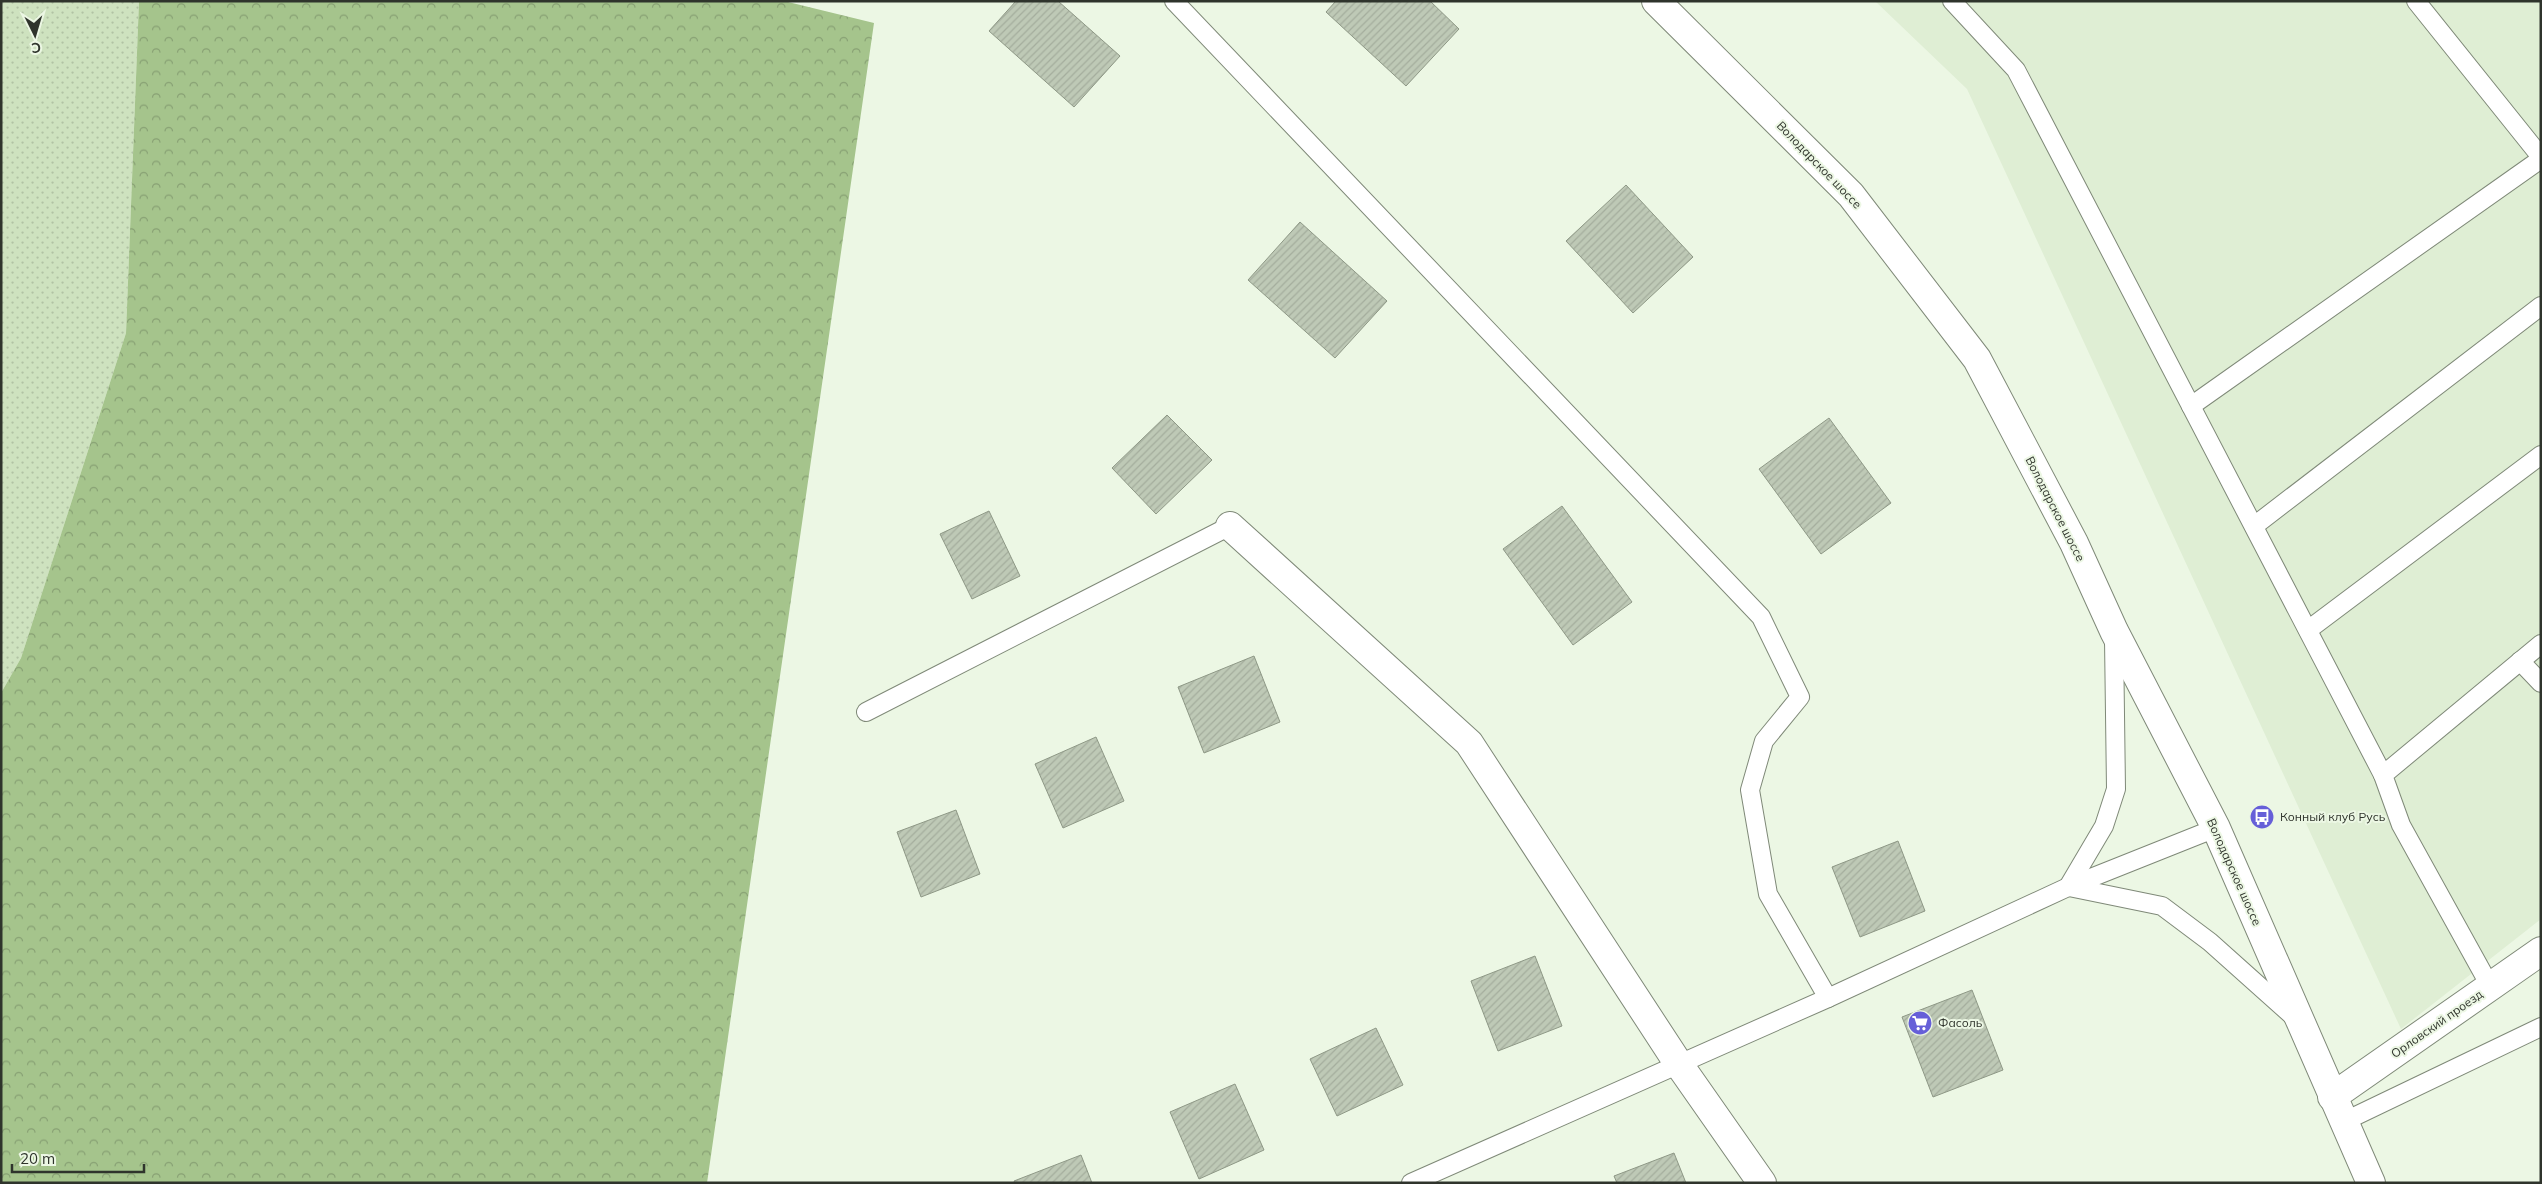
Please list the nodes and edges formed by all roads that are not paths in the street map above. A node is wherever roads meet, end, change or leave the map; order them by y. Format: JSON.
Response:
{"nodes":[{"id":1,"x":1174,"y":1,"type":"edge"},
{"id":2,"x":1656,"y":1,"type":"edge"},
{"id":3,"x":1952,"y":1,"type":"edge"},
{"id":4,"x":2416,"y":1,"type":"edge"},
{"id":5,"x":2541,"y":158,"type":"edge"},
{"id":6,"x":2541,"y":306,"type":"edge"},
{"id":7,"x":2191,"y":406,"type":"junction"},
{"id":8,"x":2541,"y":455,"type":"edge"},
{"id":9,"x":1230,"y":526,"type":"joint"},
{"id":10,"x":2254,"y":526,"type":"junction"},
{"id":11,"x":2308,"y":630,"type":"junction"},
{"id":12,"x":2114,"y":631,"type":"junction"},
{"id":13,"x":2541,"y":644,"type":"edge"},
{"id":14,"x":2520,"y":661,"type":"junction"},
{"id":15,"x":2541,"y":683,"type":"edge"},
{"id":16,"x":866,"y":712,"type":"dead end"},
{"id":17,"x":2384,"y":775,"type":"junction"},
{"id":18,"x":2216,"y":828,"type":"junction"},
{"id":19,"x":2068,"y":887,"type":"junction"},
{"id":20,"x":2541,"y":951,"type":"edge"},
{"id":21,"x":2490,"y":986,"type":"junction"},
{"id":22,"x":1828,"y":998,"type":"junction"},
{"id":23,"x":2300,"y":1023,"type":"junction"},
{"id":24,"x":2541,"y":1027,"type":"edge"},
{"id":25,"x":1678,"y":1064,"type":"junction"},
{"id":26,"x":2332,"y":1097,"type":"junction"},
{"id":27,"x":2343,"y":1122,"type":"junction"},
{"id":28,"x":1411,"y":1183,"type":"edge"},
{"id":29,"x":1762,"y":1183,"type":"edge"},
{"id":30,"x":2372,"y":1183,"type":"edge"}],
"edges":[{"from":1,"to":22,"type":"lane"},
{"from":2,"to":12,"type":"main road","name":"Володарское шоссе"},
{"from":3,"to":7,"type":"lane"},
{"from":4,"to":5,"type":"lane"},
{"from":5,"to":7,"type":"lane"},
{"from":6,"to":10,"type":"lane"},
{"from":7,"to":10,"type":"lane"},
{"from":8,"to":11,"type":"lane"},
{"from":9,"to":16,"type":"lane"},
{"from":9,"to":25,"type":"main road"},
{"from":10,"to":11,"type":"lane"},
{"from":11,"to":17,"type":"lane"},
{"from":12,"to":18,"type":"main road","name":"Володарское шоссе"},
{"from":12,"to":19,"type":"lane"},
{"from":13,"to":14,"type":"lane"},
{"from":14,"to":15,"type":"lane"},
{"from":14,"to":17,"type":"lane"},
{"from":17,"to":21,"type":"lane"},
{"from":18,"to":19,"type":"lane"},
{"from":18,"to":23,"type":"main road","name":"Володарское шоссе"},
{"from":19,"to":22,"type":"lane"},
{"from":19,"to":23,"type":"lane"},
{"from":20,"to":21,"type":"main road","name":"Орловский проезд"},
{"from":21,"to":26,"type":"main road","name":"Орловский проезд"},
{"from":22,"to":25,"type":"lane"},
{"from":23,"to":26,"type":"main road","name":"Володарское шоссе"},
{"from":24,"to":27,"type":"lane"},
{"from":25,"to":28,"type":"lane"},
{"from":25,"to":29,"type":"main road"},
{"from":26,"to":27,"type":"main road","name":"Володарское шоссе"},
{"from":27,"to":30,"type":"main road","name":"Володарское шоссе"}]}
